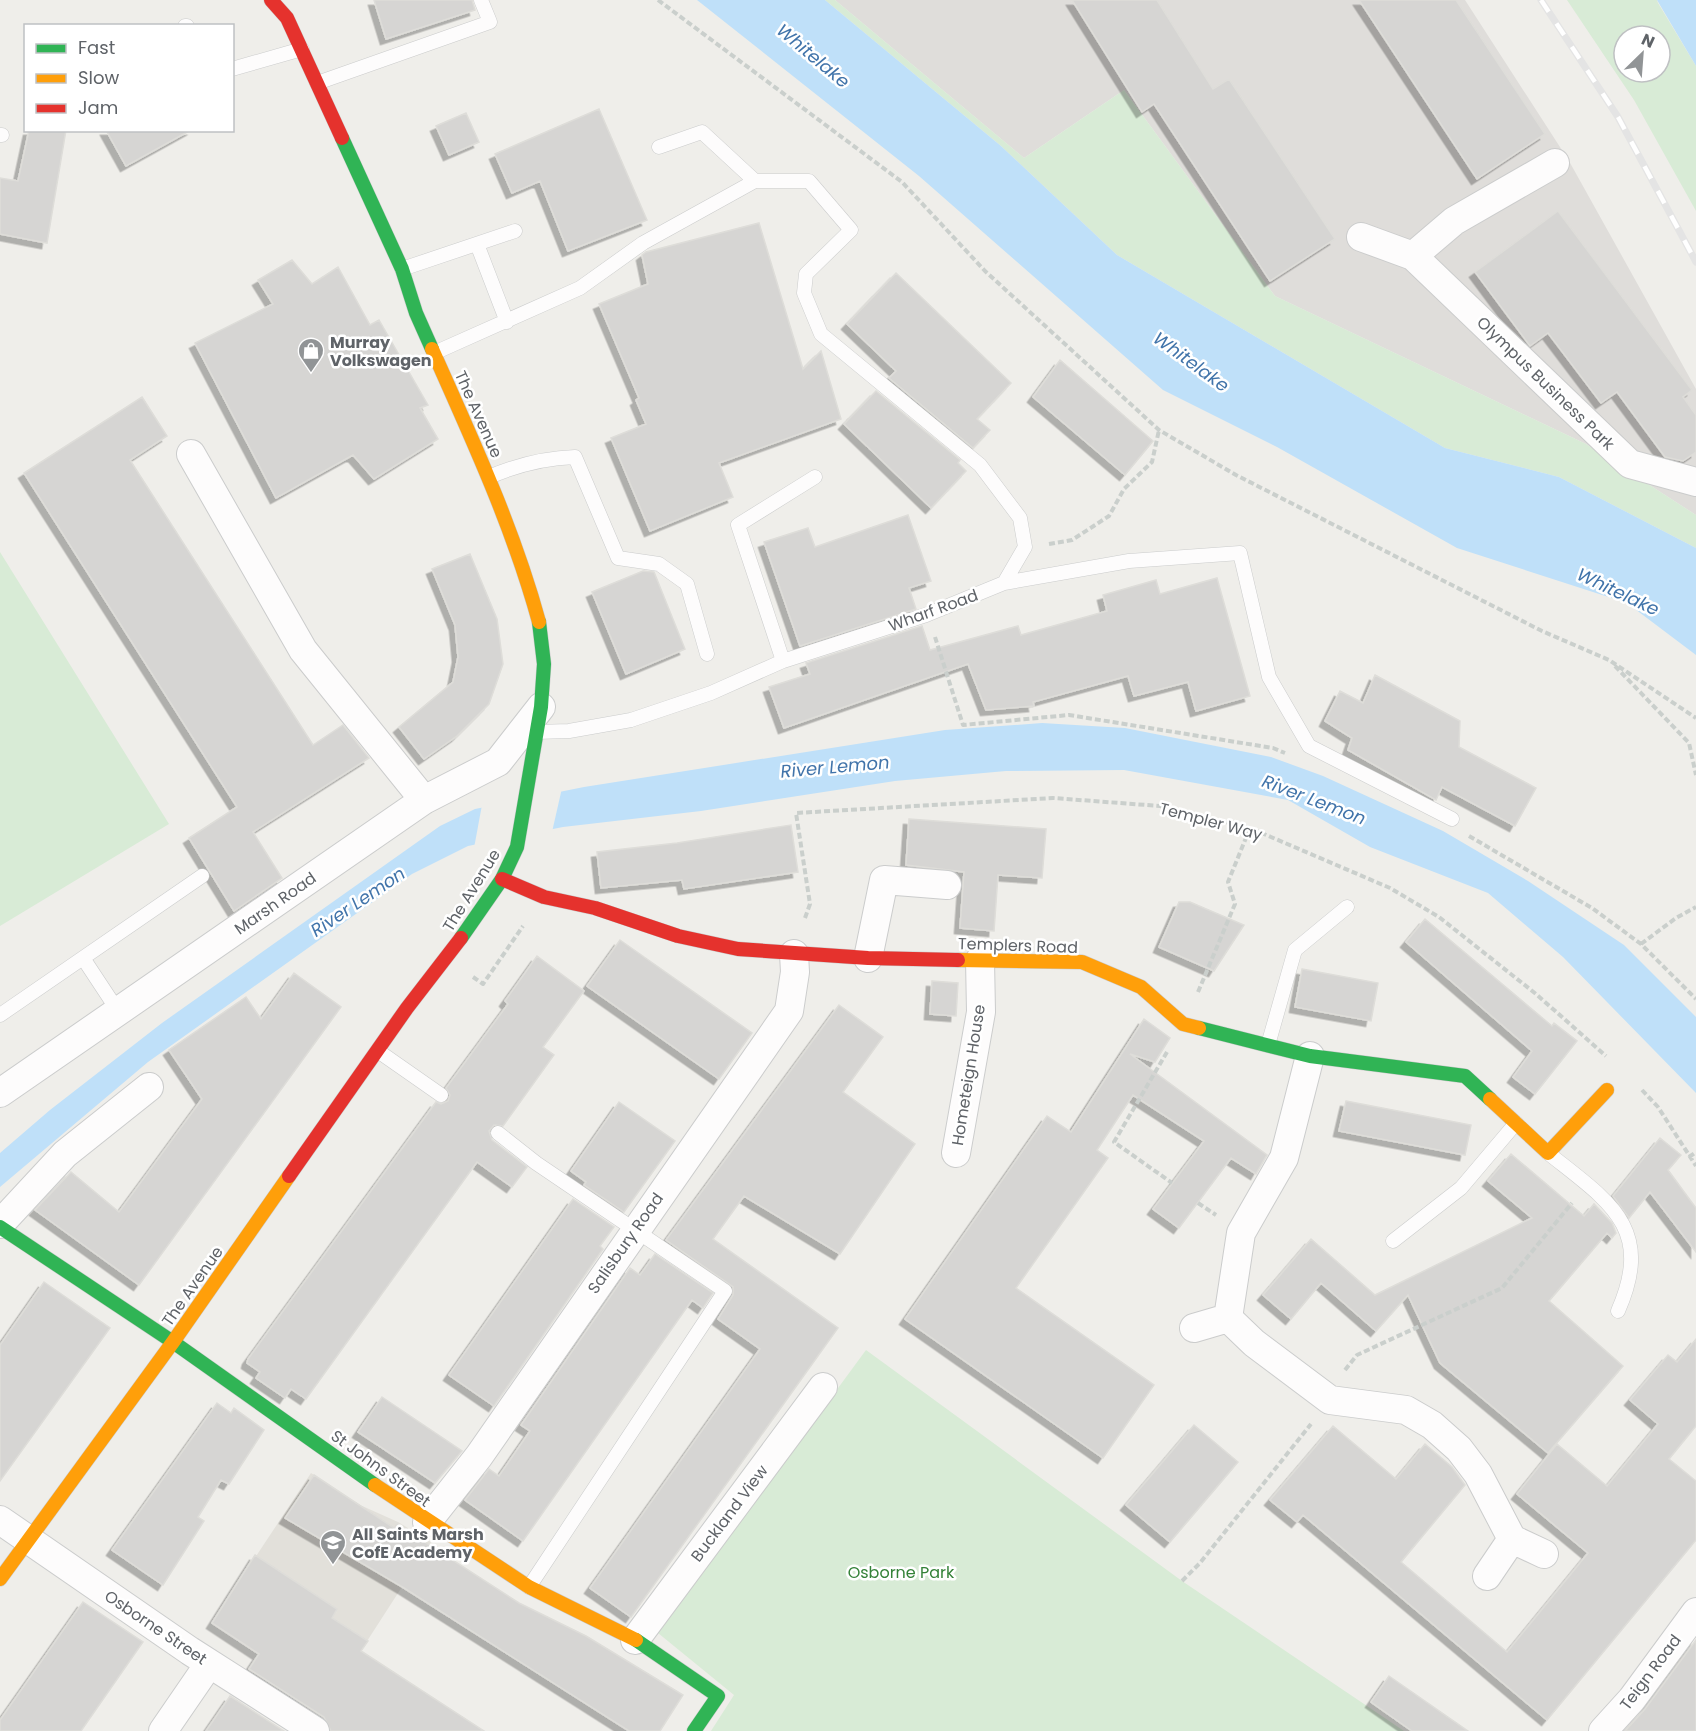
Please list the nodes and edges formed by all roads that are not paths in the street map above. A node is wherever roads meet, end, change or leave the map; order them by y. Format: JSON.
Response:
{"nodes":[{"id":1,"x":271,"y":0,"type":"edge"},
{"id":2,"x":285,"y":0,"type":"edge"},
{"id":3,"x":481,"y":0,"type":"edge"},
{"id":4,"x":287,"y":18,"type":"junction"},
{"id":5,"x":302,"y":49,"type":"junction"},
{"id":6,"x":234,"y":68,"type":"edge"},
{"id":7,"x":317,"y":83,"type":"junction"},
{"id":8,"x":659,"y":147,"type":"dead end"},
{"id":9,"x":1555,"y":163,"type":"dead end"},
{"id":10,"x":754,"y":181,"type":"junction"},
{"id":11,"x":515,"y":231,"type":"dead end"},
{"id":12,"x":1361,"y":237,"type":"dead end"},
{"id":13,"x":477,"y":244,"type":"junction"},
{"id":14,"x":1413,"y":256,"type":"junction"},
{"id":15,"x":402,"y":269,"type":"junction"},
{"id":16,"x":507,"y":322,"type":"junction"},
{"id":17,"x":434,"y":353,"type":"junction"},
{"id":18,"x":191,"y":454,"type":"dead end"},
{"id":19,"x":489,"y":477,"type":"junction"},
{"id":20,"x":815,"y":477,"type":"dead end"},
{"id":21,"x":1696,"y":482,"type":"edge"},
{"id":22,"x":1004,"y":583,"type":"junction"},
{"id":23,"x":707,"y":654,"type":"dead end"},
{"id":24,"x":783,"y":661,"type":"junction"},
{"id":25,"x":538,"y":720,"type":"junction"},
{"id":26,"x":424,"y":800,"type":"junction"},
{"id":27,"x":1452,"y":819,"type":"dead end"},
{"id":28,"x":202,"y":876,"type":"dead end"},
{"id":29,"x":502,"y":879,"type":"junction"},
{"id":30,"x":947,"y":885,"type":"dead end"},
{"id":31,"x":1347,"y":907,"type":"dead end"},
{"id":32,"x":794,"y":954,"type":"junction"},
{"id":33,"x":83,"y":958,"type":"junction"},
{"id":34,"x":868,"y":958,"type":"junction"},
{"id":35,"x":980,"y":960,"type":"junction"},
{"id":36,"x":118,"y":1011,"type":"junction"},
{"id":37,"x":0,"y":1015,"type":"edge"},
{"id":38,"x":1268,"y":1045,"type":"junction"},
{"id":39,"x":378,"y":1052,"type":"junction"},
{"id":40,"x":1310,"y":1056,"type":"junction"},
{"id":41,"x":149,"y":1087,"type":"dead end"},
{"id":42,"x":1607,"y":1090,"type":"dead end"},
{"id":43,"x":0,"y":1093,"type":"edge"},
{"id":44,"x":441,"y":1095,"type":"dead end"},
{"id":45,"x":1517,"y":1122,"type":"junction"},
{"id":46,"x":498,"y":1132,"type":"dead end"},
{"id":47,"x":956,"y":1153,"type":"dead end"},
{"id":48,"x":1548,"y":1153,"type":"junction"},
{"id":49,"x":0,"y":1225,"type":"edge"},
{"id":50,"x":635,"y":1228,"type":"junction"},
{"id":51,"x":1393,"y":1241,"type":"dead end"},
{"id":52,"x":1618,"y":1311,"type":"dead end"},
{"id":53,"x":1228,"y":1318,"type":"junction"},
{"id":54,"x":1194,"y":1328,"type":"dead end"},
{"id":55,"x":173,"y":1342,"type":"junction"},
{"id":56,"x":823,"y":1387,"type":"dead end"},
{"id":57,"x":0,"y":1520,"type":"edge"},
{"id":58,"x":427,"y":1522,"type":"junction"},
{"id":59,"x":1512,"y":1539,"type":"junction"},
{"id":60,"x":28,"y":1540,"type":"junction"},
{"id":61,"x":1544,"y":1554,"type":"dead end"},
{"id":62,"x":1487,"y":1576,"type":"dead end"},
{"id":63,"x":0,"y":1579,"type":"edge"},
{"id":64,"x":529,"y":1587,"type":"junction"},
{"id":65,"x":1696,"y":1612,"type":"edge"},
{"id":66,"x":635,"y":1640,"type":"junction"},
{"id":67,"x":209,"y":1664,"type":"junction"},
{"id":68,"x":163,"y":1731,"type":"edge"},
{"id":69,"x":315,"y":1731,"type":"edge"},
{"id":70,"x":694,"y":1731,"type":"edge"},
{"id":71,"x":1603,"y":1731,"type":"edge"}],
"edges":[{"from":1,"to":4,"type":"street","name":"The Avenue"},
{"from":2,"to":4,"type":"street","name":"The Avenue"},
{"from":3,"to":7,"type":"lane"},
{"from":4,"to":5,"type":"street","name":"The Avenue"},
{"from":5,"to":6,"type":"lane"},
{"from":5,"to":7,"type":"street","name":"The Avenue"},
{"from":7,"to":15,"type":"street","name":"The Avenue"},
{"from":8,"to":10,"type":"lane"},
{"from":9,"to":14,"type":"street"},
{"from":10,"to":16,"type":"lane"},
{"from":10,"to":22,"type":"lane"},
{"from":11,"to":13,"type":"lane"},
{"from":12,"to":14,"type":"street","name":"Olympus Business Park"},
{"from":13,"to":15,"type":"lane"},
{"from":13,"to":16,"type":"lane"},
{"from":14,"to":21,"type":"street","name":"Olympus Business Park"},
{"from":15,"to":17,"type":"street","name":"The Avenue"},
{"from":16,"to":17,"type":"lane"},
{"from":17,"to":19,"type":"street","name":"The Avenue"},
{"from":18,"to":26,"type":"street"},
{"from":19,"to":23,"type":"lane"},
{"from":19,"to":25,"type":"street","name":"The Avenue"},
{"from":20,"to":24,"type":"lane"},
{"from":22,"to":24,"type":"lane","name":"Wharf Road"},
{"from":22,"to":27,"type":"lane","name":"Wharf Road"},
{"from":24,"to":25,"type":"lane","name":"Wharf Road"},
{"from":25,"to":26,"type":"street","name":"Marsh Road"},
{"from":25,"to":29,"type":"street","name":"The Avenue"},
{"from":26,"to":36,"type":"street","name":"Marsh Road"},
{"from":28,"to":33,"type":"lane"},
{"from":29,"to":32,"type":"street","name":"Templers Road"},
{"from":29,"to":39,"type":"street","name":"The Avenue"},
{"from":30,"to":34,"type":"street"},
{"from":31,"to":38,"type":"lane"},
{"from":32,"to":34,"type":"street","name":"Templers Road"},
{"from":32,"to":50,"type":"street","name":"Salisbury Road"},
{"from":33,"to":36,"type":"lane"},
{"from":33,"to":37,"type":"lane"},
{"from":34,"to":35,"type":"street","name":"Templers Road"},
{"from":35,"to":38,"type":"street","name":"Templers Road"},
{"from":35,"to":47,"type":"street","name":"Hometeign House"},
{"from":36,"to":43,"type":"street","name":"Marsh Road"},
{"from":38,"to":40,"type":"street","name":"Templers Road"},
{"from":39,"to":44,"type":"lane"},
{"from":39,"to":55,"type":"street","name":"The Avenue"},
{"from":40,"to":45,"type":"street","name":"Templers Road"},
{"from":40,"to":53,"type":"street"},
{"from":41,"to":49,"type":"street"},
{"from":42,"to":48,"type":"street"},
{"from":45,"to":48,"type":"street","name":"Templers Road"},
{"from":45,"to":51,"type":"lane"},
{"from":46,"to":50,"type":"lane"},
{"from":48,"to":52,"type":"lane"},
{"from":49,"to":55,"type":"street","name":"St Johns Street"},
{"from":50,"to":58,"type":"street","name":"Salisbury Road"},
{"from":50,"to":64,"type":"lane"},
{"from":53,"to":54,"type":"street"},
{"from":53,"to":59,"type":"street"},
{"from":55,"to":58,"type":"street","name":"St Johns Street"},
{"from":55,"to":60,"type":"street","name":"The Avenue"},
{"from":56,"to":66,"type":"street","name":"Buckland View"},
{"from":57,"to":60,"type":"street","name":"Osborne Street"},
{"from":58,"to":64,"type":"street","name":"St Johns Street"},
{"from":59,"to":61,"type":"street"},
{"from":59,"to":62,"type":"street"},
{"from":60,"to":63,"type":"street","name":"The Avenue"},
{"from":60,"to":67,"type":"street","name":"Osborne Street"},
{"from":64,"to":66,"type":"street","name":"St Johns Street"},
{"from":65,"to":71,"type":"street","name":"Teign Road"},
{"from":66,"to":70,"type":"street","name":"St Johns Street"},
{"from":67,"to":68,"type":"street"},
{"from":67,"to":69,"type":"street","name":"Osborne Street"}]}
